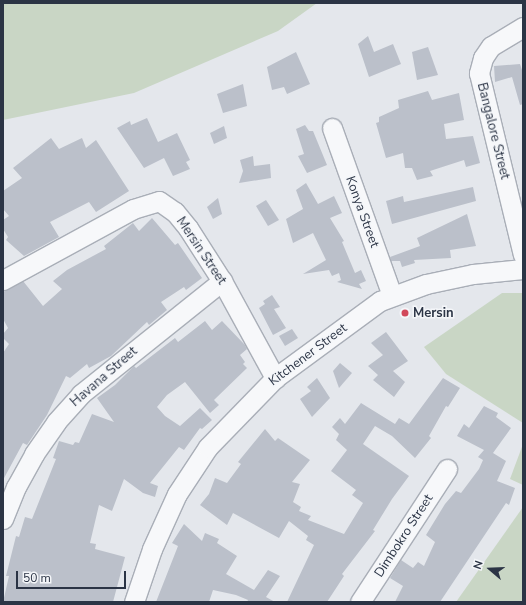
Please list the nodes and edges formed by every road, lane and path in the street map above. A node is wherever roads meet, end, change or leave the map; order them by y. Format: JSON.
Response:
{"nodes":[{"id":1,"x":523,"y":27,"type":"edge"},
{"id":2,"x":332,"y":128,"type":"dead end"},
{"id":3,"x":523,"y":255,"type":"edge"},
{"id":4,"x":523,"y":269,"type":"edge"},
{"id":5,"x":3,"y":280,"type":"edge"},
{"id":6,"x":222,"y":281,"type":"junction"},
{"id":7,"x":392,"y":296,"type":"junction"},
{"id":8,"x":275,"y":378,"type":"junction"},
{"id":9,"x":447,"y":469,"type":"dead end"},
{"id":10,"x":3,"y":519,"type":"edge"},
{"id":11,"x":134,"y":602,"type":"edge"},
{"id":12,"x":360,"y":602,"type":"edge"}],
"edges":[{"from":1,"to":3,"type":"street","name":"Bangalore Street"},
{"from":2,"to":7,"type":"street","name":"Konya Street"},
{"from":4,"to":7,"type":"street","name":"Kitchener Street"},
{"from":5,"to":6,"type":"street","name":"Mersin Street"},
{"from":6,"to":8,"type":"street","name":"Mersin Street"},
{"from":6,"to":10,"type":"street","name":"Havana Street"},
{"from":7,"to":8,"type":"street","name":"Kitchener Street"},
{"from":8,"to":11,"type":"street","name":"Kitchener Street"},
{"from":9,"to":12,"type":"street","name":"Dimbokro Street"}]}
